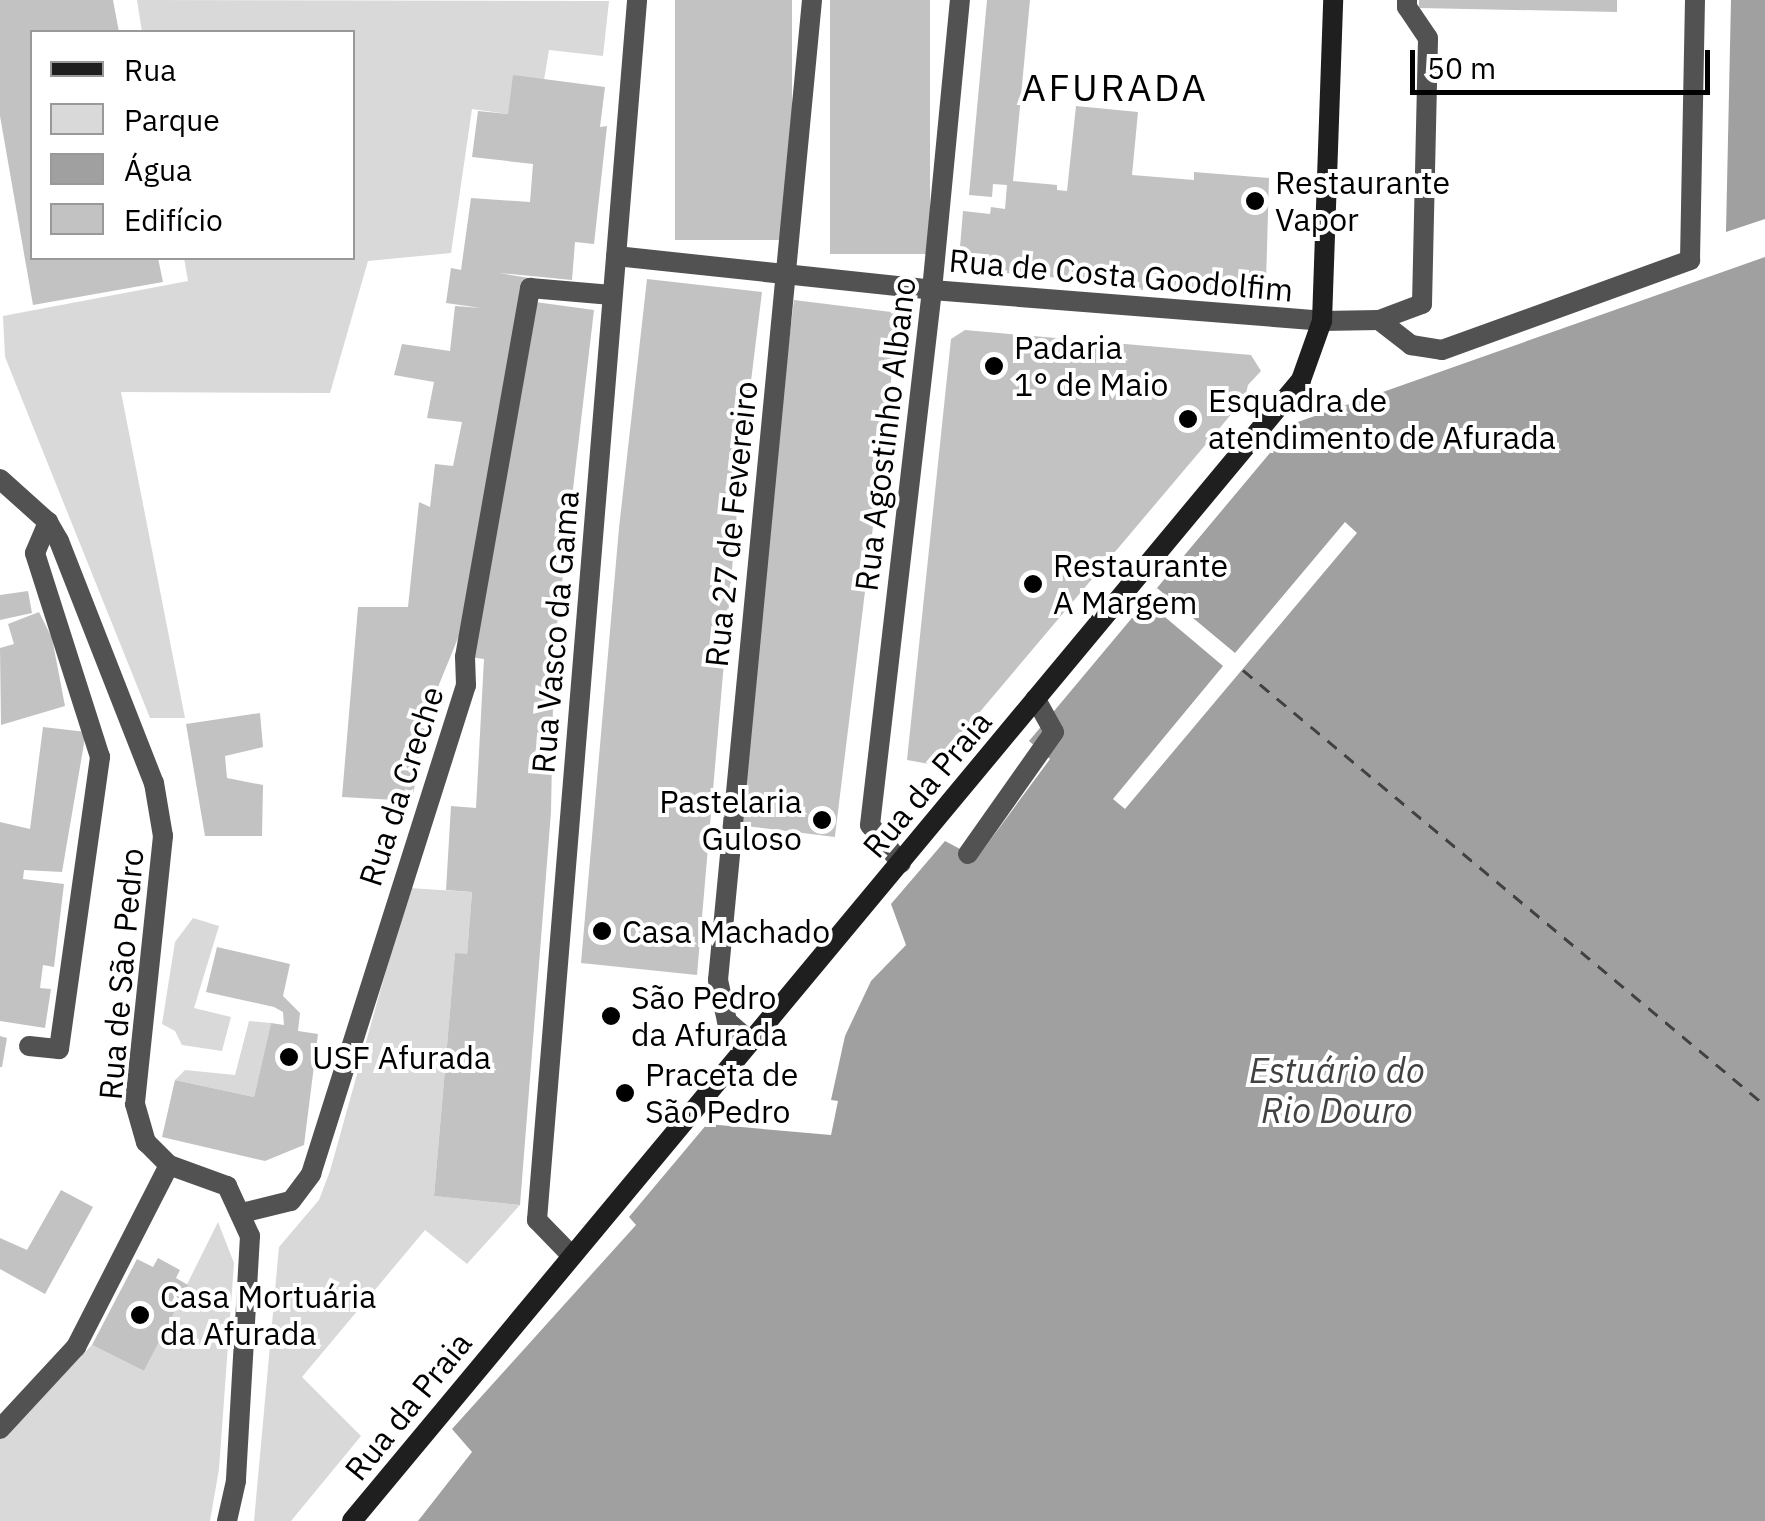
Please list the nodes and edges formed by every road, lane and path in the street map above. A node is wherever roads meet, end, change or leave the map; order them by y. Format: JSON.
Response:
{"nodes":[{"id":1,"x":637,"y":0,"type":"edge"},
{"id":2,"x":812,"y":0,"type":"edge"},
{"id":3,"x":960,"y":0,"type":"edge"},
{"id":4,"x":1333,"y":0,"type":"edge"},
{"id":5,"x":1408,"y":0,"type":"edge"},
{"id":6,"x":1694,"y":0,"type":"edge"},
{"id":7,"x":616,"y":256,"type":"junction"},
{"id":8,"x":786,"y":271,"type":"junction"},
{"id":9,"x":932,"y":290,"type":"junction"},
{"id":10,"x":612,"y":295,"type":"junction"},
{"id":11,"x":1379,"y":320,"type":"junction"},
{"id":12,"x":1322,"y":321,"type":"junction"},
{"id":13,"x":0,"y":479,"type":"edge"},
{"id":14,"x":48,"y":522,"type":"junction"},
{"id":15,"x":1036,"y":700,"type":"junction"},
{"id":16,"x":968,"y":854,"type":"dead end"},
{"id":17,"x":901,"y":863,"type":"junction"},
{"id":18,"x":751,"y":1042,"type":"junction"},
{"id":19,"x":28,"y":1046,"type":"dead end"},
{"id":20,"x":169,"y":1165,"type":"junction"},
{"id":21,"x":242,"y":1213,"type":"junction"},
{"id":22,"x":571,"y":1254,"type":"junction"},
{"id":23,"x":0,"y":1429,"type":"edge"},
{"id":24,"x":227,"y":1521,"type":"edge"},
{"id":25,"x":352,"y":1521,"type":"edge"}],
"edges":[{"from":1,"to":7,"type":"street","name":"Rua Vasco da Gama"},
{"from":2,"to":8,"type":"street","name":"Rua 27 de Fevereiro"},
{"from":3,"to":9,"type":"street","name":"Rua Agostinho Albano"},
{"from":4,"to":12,"type":"main road","name":"Rua da Praia"},
{"from":5,"to":11,"type":"street"},
{"from":6,"to":11,"type":"street"},
{"from":7,"to":8,"type":"street","name":"Rua de Costa Goodolfim"},
{"from":7,"to":10,"type":"street","name":"Rua Vasco da Gama"},
{"from":8,"to":9,"type":"street","name":"Rua de Costa Goodolfim"},
{"from":8,"to":18,"type":"street","name":"Rua 27 de Fevereiro"},
{"from":9,"to":12,"type":"street","name":"Rua de Costa Goodolfim"},
{"from":9,"to":17,"type":"street","name":"Rua Agostinho Albano"},
{"from":10,"to":21,"type":"street","name":"Rua da Creche"},
{"from":10,"to":22,"type":"street","name":"Rua Vasco da Gama"},
{"from":11,"to":12,"type":"street","name":"Rua de Costa Goodolfim"},
{"from":12,"to":15,"type":"main road","name":"Rua da Praia"},
{"from":13,"to":14,"type":"street","name":"Rua de São Pedro"},
{"from":14,"to":19,"type":"street"},
{"from":14,"to":20,"type":"street","name":"Rua de São Pedro"},
{"from":15,"to":16,"type":"street"},
{"from":15,"to":17,"type":"main road","name":"Rua da Praia"},
{"from":17,"to":18,"type":"main road","name":"Rua da Praia"},
{"from":18,"to":22,"type":"main road","name":"Rua da Praia"},
{"from":20,"to":21,"type":"street"},
{"from":20,"to":23,"type":"street"},
{"from":21,"to":24,"type":"street"},
{"from":22,"to":25,"type":"main road","name":"Rua da Praia"}]}
